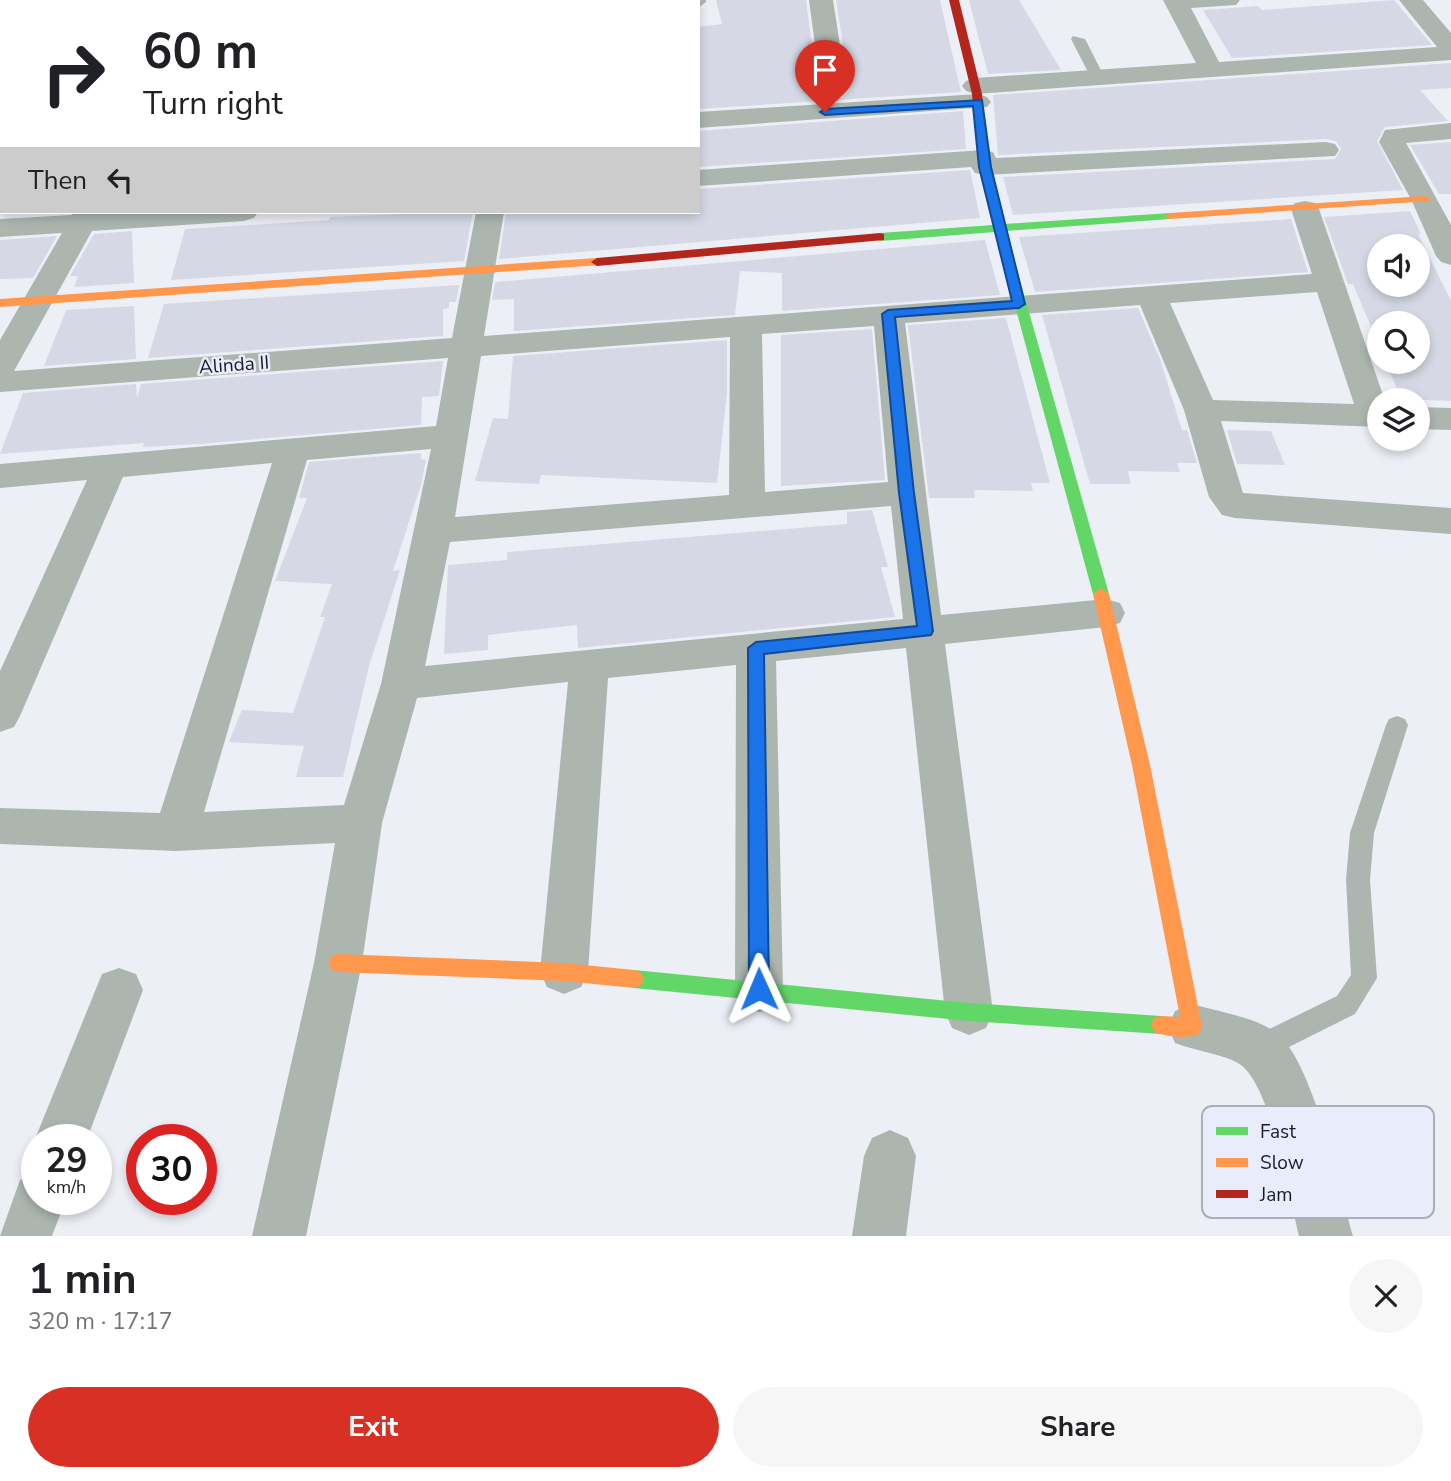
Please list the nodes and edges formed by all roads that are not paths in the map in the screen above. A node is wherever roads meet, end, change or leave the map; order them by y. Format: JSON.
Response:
{"nodes":[{"id":1,"x":821,"y":0,"type":"edge"},
{"id":2,"x":954,"y":0,"type":"edge"},
{"id":3,"x":1228,"y":0,"type":"edge"},
{"id":4,"x":1411,"y":0,"type":"edge"},
{"id":5,"x":1175,"y":1,"type":"edge"},
{"id":6,"x":1078,"y":39,"type":"dead end"},
{"id":7,"x":1451,"y":50,"type":"edge"},
{"id":8,"x":1210,"y":67,"type":"junction"},
{"id":9,"x":1097,"y":76,"type":"junction"},
{"id":10,"x":974,"y":83,"type":"junction"},
{"id":11,"x":833,"y":86,"type":"junction"},
{"id":12,"x":700,"y":99,"type":"edge"},
{"id":13,"x":700,"y":120,"type":"edge"},
{"id":14,"x":1451,"y":131,"type":"edge"},
{"id":15,"x":1326,"y":150,"type":"dead end"},
{"id":16,"x":984,"y":162,"type":"junction"},
{"id":17,"x":700,"y":178,"type":"edge"},
{"id":18,"x":1425,"y":200,"type":"junction"},
{"id":19,"x":1304,"y":209,"type":"junction"},
{"id":20,"x":191,"y":214,"type":"edge"},
{"id":21,"x":490,"y":214,"type":"edge"},
{"id":22,"x":84,"y":218,"type":"edge"},
{"id":23,"x":999,"y":227,"type":"junction"},
{"id":24,"x":0,"y":228,"type":"edge"},
{"id":25,"x":1451,"y":257,"type":"edge"},
{"id":26,"x":481,"y":272,"type":"junction"},
{"id":27,"x":1330,"y":282,"type":"junction"},
{"id":28,"x":1151,"y":295,"type":"junction"},
{"id":29,"x":35,"y":301,"type":"junction"},
{"id":30,"x":0,"y":303,"type":"edge"},
{"id":31,"x":1019,"y":304,"type":"junction"},
{"id":32,"x":888,"y":314,"type":"junction"},
{"id":33,"x":746,"y":325,"type":"junction"},
{"id":34,"x":468,"y":347,"type":"junction"},
{"id":35,"x":0,"y":368,"type":"edge"},
{"id":36,"x":0,"y":382,"type":"edge"},
{"id":37,"x":1367,"y":390,"type":"edge"},
{"id":38,"x":1201,"y":410,"type":"junction"},
{"id":39,"x":1367,"y":416,"type":"edge"},
{"id":40,"x":1430,"y":418,"type":"edge"},
{"id":41,"x":1451,"y":419,"type":"edge"},
{"id":42,"x":450,"y":436,"type":"junction"},
{"id":43,"x":293,"y":450,"type":"junction"},
{"id":44,"x":110,"y":467,"type":"junction"},
{"id":45,"x":0,"y":476,"type":"edge"},
{"id":46,"x":907,"y":493,"type":"junction"},
{"id":47,"x":747,"y":506,"type":"junction"},
{"id":48,"x":1451,"y":522,"type":"edge"},
{"id":49,"x":434,"y":531,"type":"junction"},
{"id":50,"x":1106,"y":613,"type":"junction"},
{"id":51,"x":925,"y":631,"type":"junction"},
{"id":52,"x":756,"y":648,"type":"junction"},
{"id":53,"x":589,"y":665,"type":"junction"},
{"id":54,"x":401,"y":684,"type":"junction"},
{"id":55,"x":0,"y":716,"type":"edge"},
{"id":56,"x":1397,"y":725,"type":"dead end"},
{"id":57,"x":360,"y":823,"type":"junction"},
{"id":58,"x":0,"y":827,"type":"edge"},
{"id":59,"x":176,"y":832,"type":"junction"},
{"id":60,"x":338,"y":963,"type":"junction"},
{"id":61,"x":564,"y":972,"type":"junction"},
{"id":62,"x":759,"y":989,"type":"junction"},
{"id":63,"x":119,"y":990,"type":"dead end"},
{"id":64,"x":969,"y":1012,"type":"junction"},
{"id":65,"x":1192,"y":1027,"type":"junction"},
{"id":66,"x":1259,"y":1048,"type":"junction"},
{"id":67,"x":1289,"y":1106,"type":"edge"},
{"id":68,"x":67,"y":1124,"type":"edge"},
{"id":69,"x":890,"y":1156,"type":"dead end"},
{"id":70,"x":33,"y":1215,"type":"edge"},
{"id":71,"x":1321,"y":1218,"type":"edge"},
{"id":72,"x":25,"y":1236,"type":"edge"},
{"id":73,"x":279,"y":1236,"type":"edge"},
{"id":74,"x":879,"y":1236,"type":"edge"},
{"id":75,"x":1326,"y":1236,"type":"edge"}],
"edges":[{"from":1,"to":11,"type":"street"},
{"from":2,"to":10,"type":"street"},
{"from":3,"to":5,"type":"street"},
{"from":4,"to":7,"type":"street"},
{"from":5,"to":8,"type":"street"},
{"from":6,"to":9,"type":"lane"},
{"from":7,"to":8,"type":"street"},
{"from":8,"to":9,"type":"street"},
{"from":9,"to":10,"type":"street"},
{"from":10,"to":11,"type":"street"},
{"from":10,"to":13,"type":"street"},
{"from":10,"to":16,"type":"street"},
{"from":11,"to":12,"type":"street"},
{"from":14,"to":18,"type":"street"},
{"from":15,"to":16,"type":"street"},
{"from":16,"to":17,"type":"street"},
{"from":16,"to":23,"type":"street"},
{"from":18,"to":19,"type":"street"},
{"from":18,"to":25,"type":"street"},
{"from":19,"to":23,"type":"street"},
{"from":19,"to":27,"type":"street"},
{"from":20,"to":22,"type":"street"},
{"from":21,"to":26,"type":"street"},
{"from":22,"to":24,"type":"street"},
{"from":22,"to":29,"type":"street"},
{"from":23,"to":26,"type":"street"},
{"from":23,"to":31,"type":"street"},
{"from":26,"to":29,"type":"street"},
{"from":26,"to":34,"type":"street"},
{"from":27,"to":28,"type":"street","name":"Alinda II"},
{"from":27,"to":37,"type":"street"},
{"from":28,"to":31,"type":"street","name":"Alinda II"},
{"from":28,"to":38,"type":"street"},
{"from":29,"to":30,"type":"street"},
{"from":29,"to":35,"type":"street"},
{"from":31,"to":32,"type":"street","name":"Alinda II"},
{"from":31,"to":50,"type":"street"},
{"from":32,"to":33,"type":"street","name":"Alinda II"},
{"from":32,"to":46,"type":"street"},
{"from":33,"to":34,"type":"street","name":"Alinda II"},
{"from":33,"to":47,"type":"street"},
{"from":34,"to":36,"type":"street","name":"Alinda II"},
{"from":34,"to":42,"type":"street"},
{"from":38,"to":39,"type":"street"},
{"from":38,"to":48,"type":"street"},
{"from":40,"to":41,"type":"street"},
{"from":42,"to":43,"type":"street"},
{"from":42,"to":49,"type":"street"},
{"from":43,"to":44,"type":"street"},
{"from":43,"to":59,"type":"street"},
{"from":44,"to":45,"type":"street"},
{"from":44,"to":55,"type":"street"},
{"from":46,"to":47,"type":"street"},
{"from":46,"to":51,"type":"street"},
{"from":47,"to":49,"type":"street"},
{"from":49,"to":54,"type":"street"},
{"from":50,"to":51,"type":"street"},
{"from":50,"to":65,"type":"street"},
{"from":51,"to":52,"type":"street"},
{"from":51,"to":64,"type":"street"},
{"from":52,"to":53,"type":"street"},
{"from":52,"to":62,"type":"street"},
{"from":53,"to":54,"type":"street"},
{"from":53,"to":61,"type":"street"},
{"from":54,"to":57,"type":"street"},
{"from":56,"to":66,"type":"lane"},
{"from":57,"to":59,"type":"street"},
{"from":57,"to":60,"type":"street"},
{"from":58,"to":59,"type":"street"},
{"from":60,"to":61,"type":"street"},
{"from":60,"to":73,"type":"street"},
{"from":61,"to":62,"type":"street"},
{"from":62,"to":64,"type":"street"},
{"from":63,"to":68,"type":"street"},
{"from":64,"to":65,"type":"street"},
{"from":65,"to":66,"type":"street"},
{"from":66,"to":67,"type":"street"},
{"from":69,"to":74,"type":"street"},
{"from":70,"to":72,"type":"street"},
{"from":71,"to":75,"type":"street"}]}
